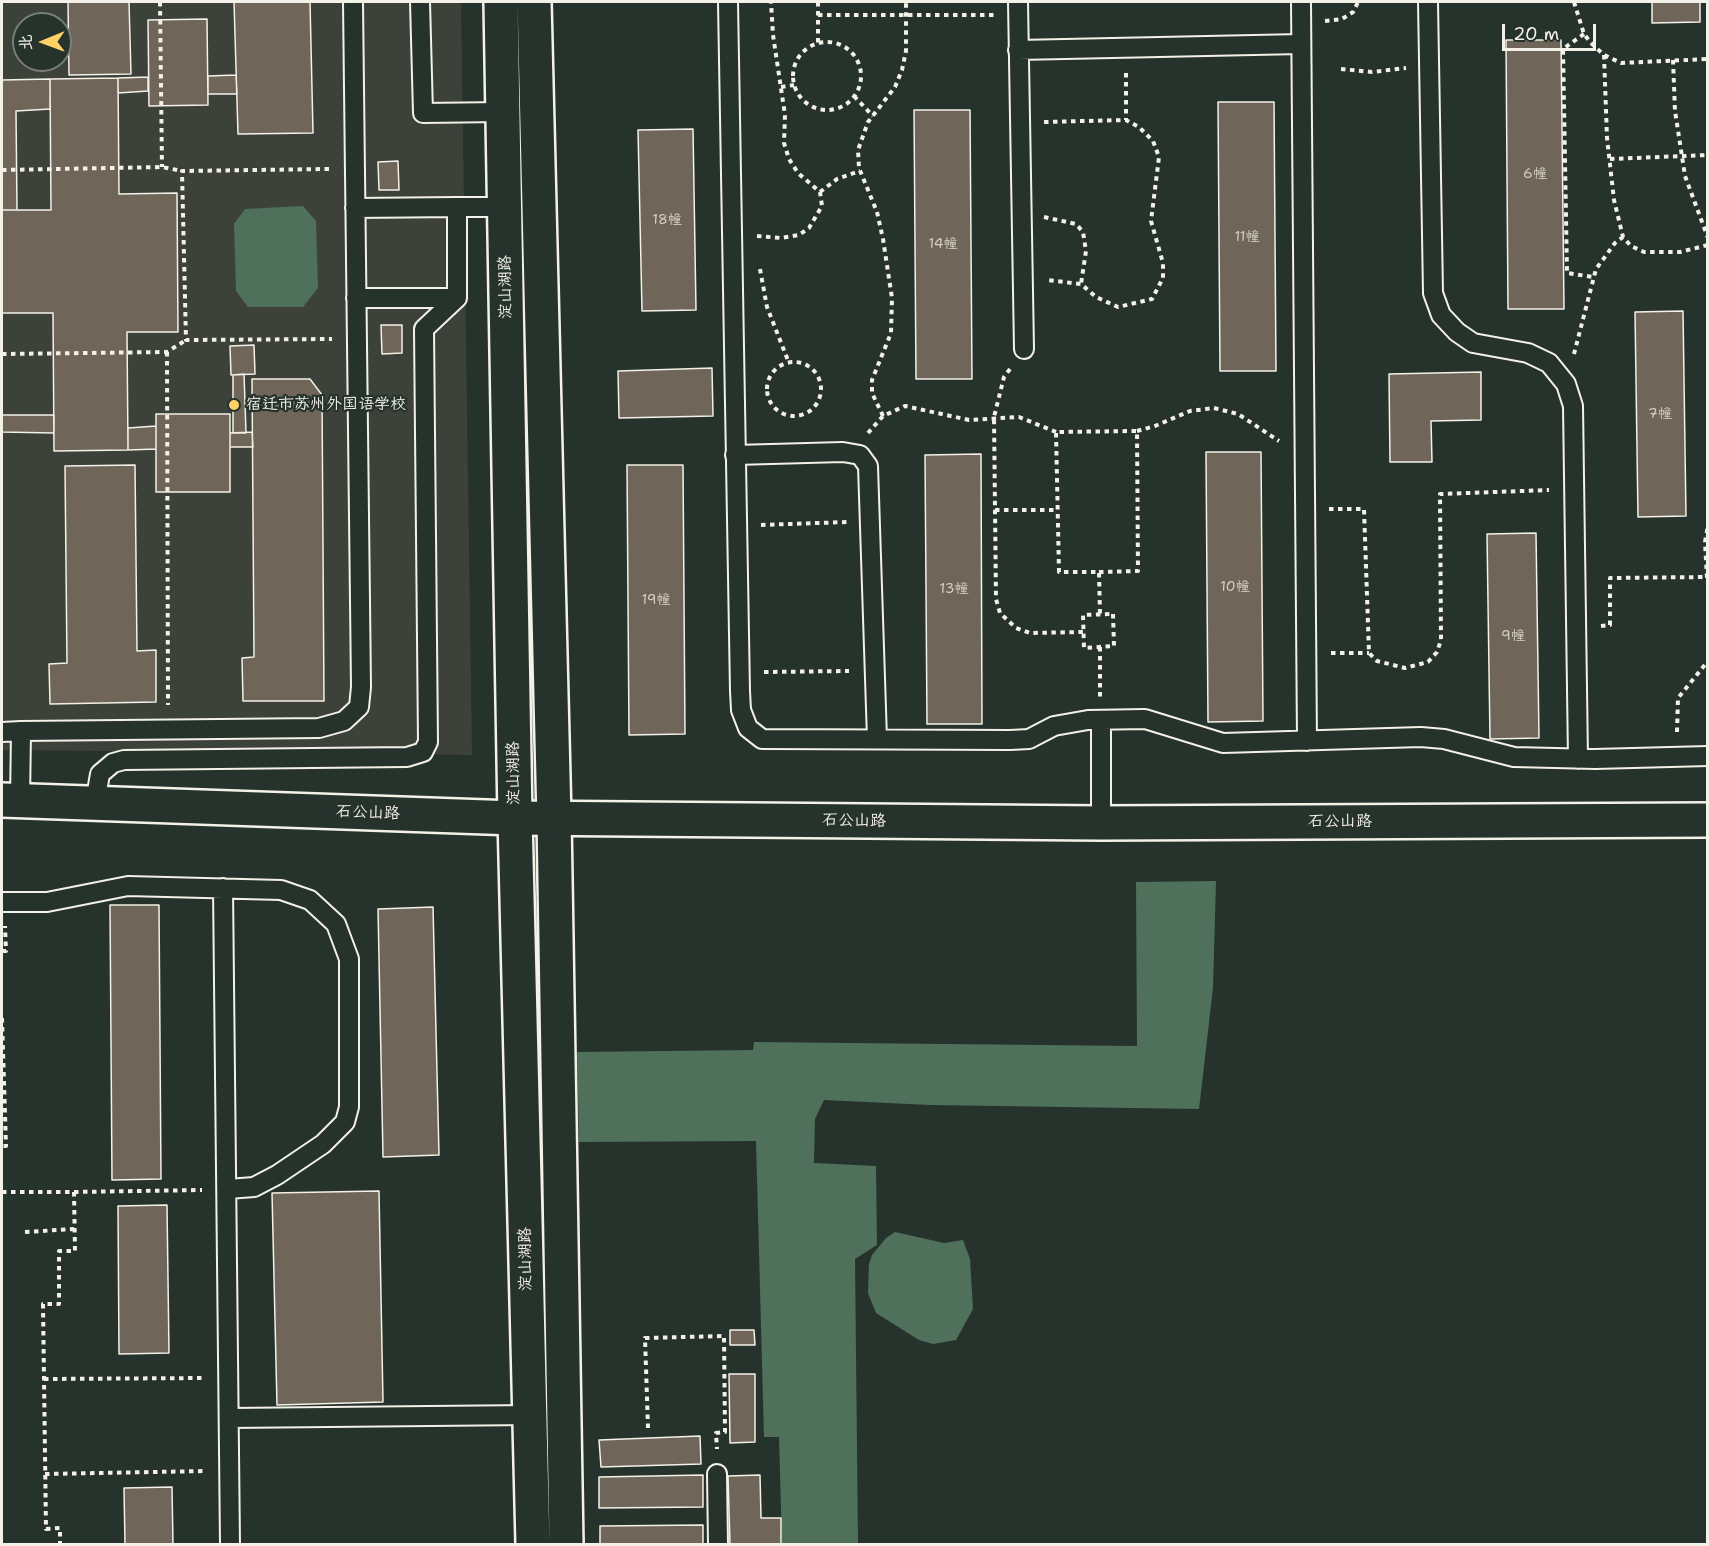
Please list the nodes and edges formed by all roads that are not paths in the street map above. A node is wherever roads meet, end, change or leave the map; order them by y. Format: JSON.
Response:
{"nodes":[{"id":1,"x":353,"y":2,"type":"edge"},
{"id":2,"x":420,"y":2,"type":"edge"},
{"id":3,"x":501,"y":2,"type":"edge"},
{"id":4,"x":534,"y":2,"type":"edge"},
{"id":5,"x":728,"y":2,"type":"edge"},
{"id":6,"x":1300,"y":2,"type":"edge"},
{"id":7,"x":1428,"y":2,"type":"edge"},
{"id":8,"x":1018,"y":9,"type":"edge"},
{"id":9,"x":1301,"y":44,"type":"junction"},
{"id":10,"x":1018,"y":50,"type":"junction"},
{"id":11,"x":502,"y":112,"type":"junction"},
{"id":12,"x":457,"y":207,"type":"junction"},
{"id":13,"x":504,"y":207,"type":"junction"},
{"id":14,"x":356,"y":208,"type":"junction"},
{"id":15,"x":357,"y":298,"type":"junction"},
{"id":16,"x":457,"y":298,"type":"junction"},
{"id":17,"x":1024,"y":349,"type":"road end"},
{"id":18,"x":735,"y":455,"type":"junction"},
{"id":19,"x":1101,"y":720,"type":"junction"},
{"id":20,"x":21,"y":731,"type":"junction"},
{"id":21,"x":2,"y":732,"type":"edge"},
{"id":22,"x":877,"y":739,"type":"junction"},
{"id":23,"x":1306,"y":741,"type":"junction"},
{"id":24,"x":1707,"y":756,"type":"edge"},
{"id":25,"x":1578,"y":759,"type":"junction"},
{"id":26,"x":11,"y":800,"type":"edge"},
{"id":27,"x":95,"y":803,"type":"junction"},
{"id":28,"x":515,"y":818,"type":"junction"},
{"id":29,"x":554,"y":818,"type":"junction"},
{"id":30,"x":1707,"y":820,"type":"edge"},
{"id":31,"x":1101,"y":823,"type":"junction"},
{"id":32,"x":223,"y":888,"type":"junction"},
{"id":33,"x":2,"y":902,"type":"edge"},
{"id":34,"x":228,"y":1189,"type":"junction"},
{"id":35,"x":530,"y":1415,"type":"junction"},
{"id":36,"x":230,"y":1418,"type":"junction"},
{"id":37,"x":717,"y":1474,"type":"road end"},
{"id":38,"x":230,"y":1545,"type":"edge"},
{"id":39,"x":533,"y":1545,"type":"edge"},
{"id":40,"x":566,"y":1545,"type":"edge"},
{"id":41,"x":718,"y":1545,"type":"edge"}],
"edges":[{"from":1,"to":14,"type":"lane"},
{"from":2,"to":11,"type":"lane"},
{"from":3,"to":11,"type":"street","name":"淀山湖路"},
{"from":4,"to":29,"type":"street"},
{"from":5,"to":18,"type":"lane"},
{"from":6,"to":9,"type":"lane"},
{"from":7,"to":25,"type":"lane"},
{"from":8,"to":10,"type":"lane"},
{"from":9,"to":10,"type":"lane"},
{"from":9,"to":23,"type":"lane"},
{"from":10,"to":17,"type":"lane"},
{"from":11,"to":13,"type":"street","name":"淀山湖路"},
{"from":12,"to":13,"type":"lane"},
{"from":12,"to":14,"type":"lane"},
{"from":12,"to":16,"type":"lane"},
{"from":13,"to":28,"type":"street","name":"淀山湖路"},
{"from":14,"to":15,"type":"lane"},
{"from":15,"to":16,"type":"lane"},
{"from":15,"to":20,"type":"lane"},
{"from":16,"to":27,"type":"lane"},
{"from":18,"to":22,"type":"lane"},
{"from":18,"to":22,"type":"lane"},
{"from":19,"to":22,"type":"lane"},
{"from":19,"to":23,"type":"lane"},
{"from":19,"to":31,"type":"lane"},
{"from":20,"to":21,"type":"lane"},
{"from":20,"to":26,"type":"lane"},
{"from":23,"to":25,"type":"lane"},
{"from":24,"to":25,"type":"lane"},
{"from":26,"to":27,"type":"street","name":"石公山路"},
{"from":27,"to":28,"type":"street","name":"石公山路"},
{"from":28,"to":29,"type":"street","name":"石公山路"},
{"from":28,"to":35,"type":"street","name":"淀山湖路"},
{"from":29,"to":31,"type":"street","name":"石公山路"},
{"from":29,"to":40,"type":"street"},
{"from":30,"to":31,"type":"street","name":"石公山路"},
{"from":32,"to":33,"type":"lane"},
{"from":32,"to":34,"type":"lane"},
{"from":32,"to":34,"type":"lane"},
{"from":34,"to":36,"type":"lane"},
{"from":35,"to":36,"type":"lane"},
{"from":35,"to":39,"type":"street","name":"淀山湖路"},
{"from":36,"to":38,"type":"lane"},
{"from":37,"to":41,"type":"lane"}]}
